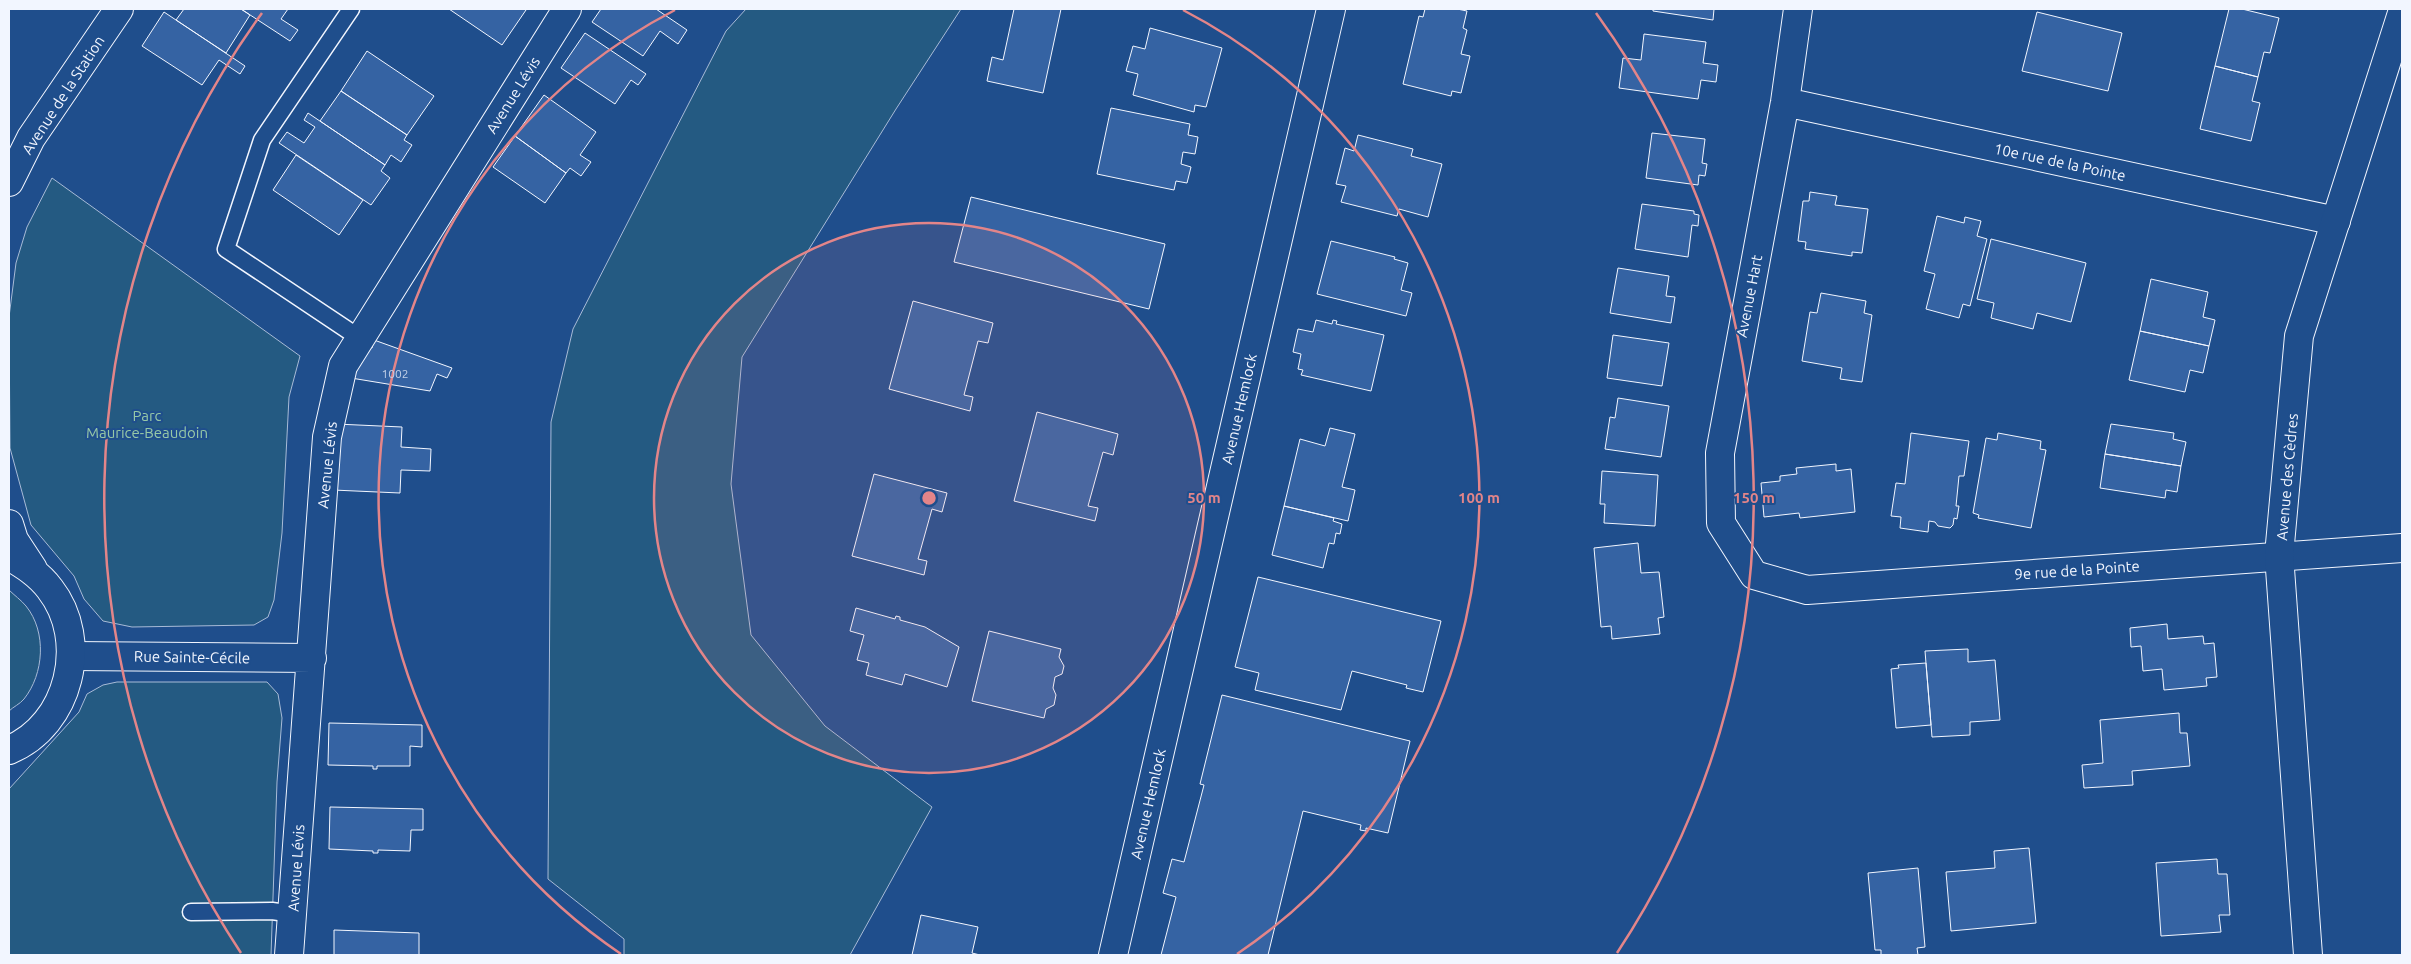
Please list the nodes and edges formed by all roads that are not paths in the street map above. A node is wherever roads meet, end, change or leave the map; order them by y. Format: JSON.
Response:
{"nodes":[{"id":1,"x":119,"y":9,"type":"edge"},
{"id":2,"x":351,"y":9,"type":"edge"},
{"id":3,"x":567,"y":9,"type":"edge"},
{"id":4,"x":1331,"y":9,"type":"edge"},
{"id":5,"x":1798,"y":9,"type":"edge"},
{"id":6,"x":2402,"y":13,"type":"edge"},
{"id":7,"x":1785,"y":102,"type":"junction"},
{"id":8,"x":9,"y":182,"type":"edge"},
{"id":9,"x":2336,"y":221,"type":"junction"},
{"id":10,"x":361,"y":338,"type":"junction"},
{"id":11,"x":9,"y":524,"type":"edge"},
{"id":12,"x":2402,"y":548,"type":"edge"},
{"id":13,"x":2279,"y":555,"type":"junction"},
{"id":14,"x":9,"y":556,"type":"edge"},
{"id":15,"x":35,"y":572,"type":"junction"},
{"id":16,"x":1754,"y":575,"type":"joint"},
{"id":17,"x":72,"y":656,"type":"junction"},
{"id":18,"x":312,"y":658,"type":"junction"},
{"id":19,"x":11,"y":752,"type":"edge"},
{"id":20,"x":191,"y":912,"type":"dead end"},
{"id":21,"x":292,"y":914,"type":"junction"},
{"id":22,"x":290,"y":955,"type":"edge"},
{"id":23,"x":1113,"y":955,"type":"edge"},
{"id":24,"x":2308,"y":955,"type":"edge"}],
"edges":[{"from":1,"to":8,"type":"street","name":"Avenue de la Station"},
{"from":2,"to":10,"type":"lane"},
{"from":3,"to":10,"type":"street","name":"Avenue Lévis"},
{"from":4,"to":23,"type":"street","name":"Avenue Hemlock"},
{"from":5,"to":7,"type":"street","name":"Avenue Hart"},
{"from":6,"to":9,"type":"street","name":"Avenue des Cèdres"},
{"from":7,"to":9,"type":"street","name":"10e rue de la Pointe"},
{"from":7,"to":16,"type":"street","name":"Avenue Hart"},
{"from":9,"to":13,"type":"street","name":"Avenue des Cèdres"},
{"from":10,"to":18,"type":"street","name":"Avenue Lévis"},
{"from":11,"to":15,"type":"street"},
{"from":12,"to":13,"type":"street","name":"9e rue de la Pointe"},
{"from":13,"to":16,"type":"street","name":"9e rue de la Pointe"},
{"from":13,"to":24,"type":"street","name":"Avenue des Cèdres"},
{"from":14,"to":15,"type":"street"},
{"from":15,"to":17,"type":"street"},
{"from":17,"to":18,"type":"street","name":"Rue Sainte-Cécile"},
{"from":17,"to":19,"type":"street"},
{"from":18,"to":21,"type":"street","name":"Avenue Lévis"},
{"from":20,"to":21,"type":"lane"},
{"from":21,"to":22,"type":"street","name":"Avenue Lévis"}]}
